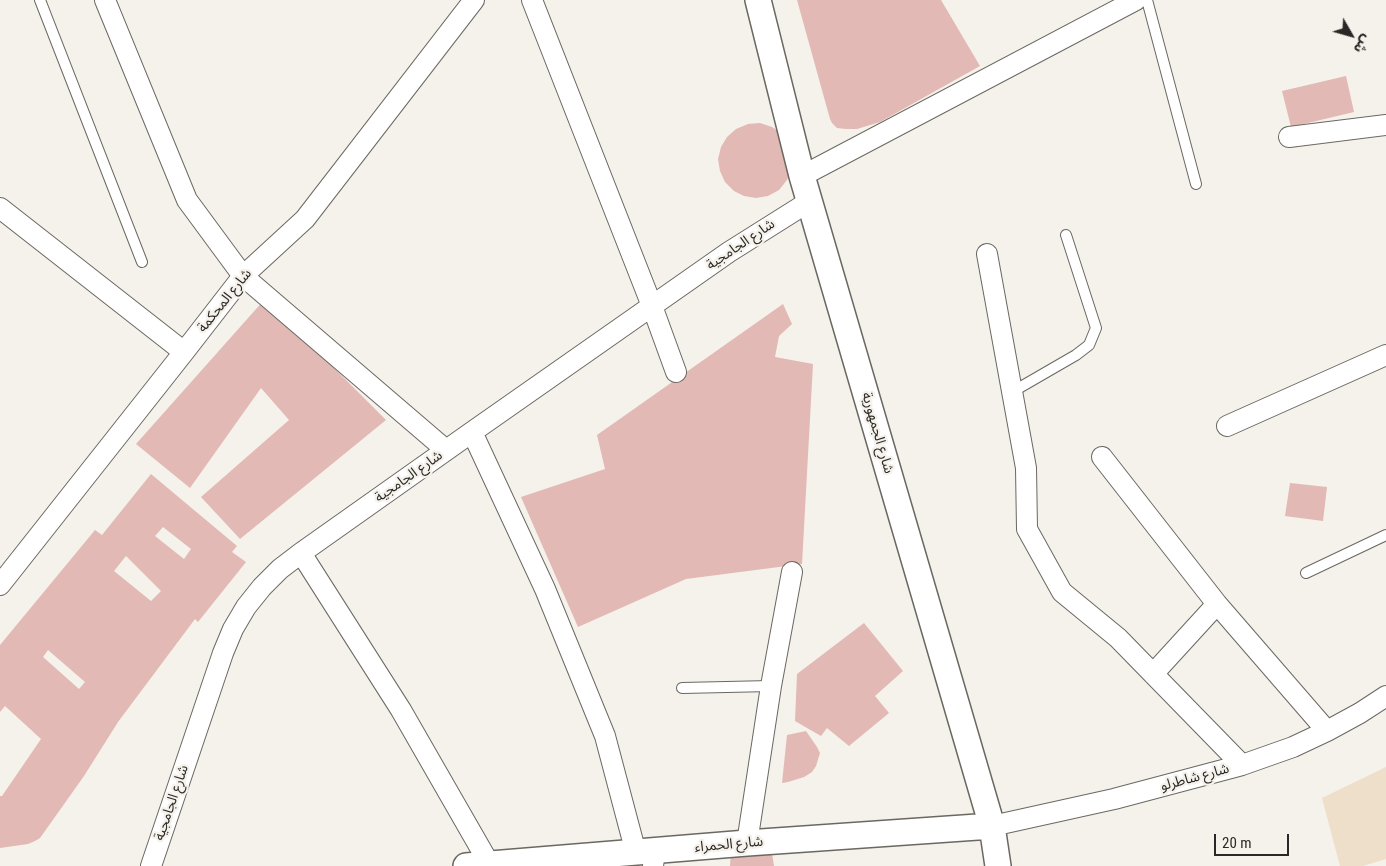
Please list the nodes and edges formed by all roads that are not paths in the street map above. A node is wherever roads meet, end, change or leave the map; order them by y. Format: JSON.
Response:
{"nodes":[{"id":1,"x":40,"y":0,"type":"edge"},
{"id":2,"x":105,"y":0,"type":"edge"},
{"id":3,"x":474,"y":0,"type":"edge"},
{"id":4,"x":532,"y":0,"type":"edge"},
{"id":5,"x":758,"y":0,"type":"edge"},
{"id":6,"x":1136,"y":0,"type":"edge"},
{"id":7,"x":1147,"y":0,"type":"edge"},
{"id":8,"x":1386,"y":125,"type":"edge"},
{"id":9,"x":1288,"y":137,"type":"dead end"},
{"id":10,"x":802,"y":176,"type":"junction"},
{"id":11,"x":1196,"y":184,"type":"dead end"},
{"id":12,"x":810,"y":201,"type":"junction"},
{"id":13,"x":0,"y":208,"type":"edge"},
{"id":14,"x":1066,"y":235,"type":"dead end"},
{"id":15,"x":987,"y":254,"type":"dead end"},
{"id":16,"x":142,"y":262,"type":"dead end"},
{"id":17,"x":243,"y":276,"type":"junction"},
{"id":18,"x":652,"y":306,"type":"junction"},
{"id":19,"x":184,"y":352,"type":"junction"},
{"id":20,"x":1386,"y":355,"type":"edge"},
{"id":21,"x":676,"y":372,"type":"dead end"},
{"id":22,"x":1012,"y":392,"type":"junction"},
{"id":23,"x":1227,"y":426,"type":"dead end"},
{"id":24,"x":472,"y":432,"type":"junction"},
{"id":25,"x":446,"y":450,"type":"junction"},
{"id":26,"x":1102,"y":458,"type":"dead end"},
{"id":27,"x":1386,"y":535,"type":"edge"},
{"id":28,"x":301,"y":553,"type":"junction"},
{"id":29,"x":792,"y":572,"type":"dead end"},
{"id":30,"x":1306,"y":573,"type":"dead end"},
{"id":31,"x":0,"y":586,"type":"edge"},
{"id":32,"x":1217,"y":604,"type":"junction"},
{"id":33,"x":1153,"y":674,"type":"junction"},
{"id":34,"x":771,"y":686,"type":"junction"},
{"id":35,"x":682,"y":688,"type":"dead end"},
{"id":36,"x":1386,"y":696,"type":"edge"},
{"id":37,"x":1327,"y":731,"type":"junction"},
{"id":38,"x":1242,"y":765,"type":"junction"},
{"id":39,"x":992,"y":826,"type":"junction"},
{"id":40,"x":747,"y":843,"type":"junction"},
{"id":41,"x":648,"y":857,"type":"edge"},
{"id":42,"x":478,"y":865,"type":"edge"},
{"id":43,"x":151,"y":866,"type":"edge"},
{"id":44,"x":998,"y":866,"type":"edge"}],
"edges":[{"from":1,"to":16,"type":"lane"},
{"from":2,"to":17,"type":"street"},
{"from":3,"to":17,"type":"street","name":"شارع المحكمة"},
{"from":4,"to":18,"type":"street"},
{"from":5,"to":10,"type":"street","name":"شارع الجمهورية"},
{"from":6,"to":10,"type":"street"},
{"from":7,"to":11,"type":"lane"},
{"from":8,"to":9,"type":"street"},
{"from":10,"to":12,"type":"street","name":"شارع الجمهورية"},
{"from":12,"to":18,"type":"street","name":"شارع الجامجية"},
{"from":12,"to":39,"type":"street","name":"شارع الجمهورية"},
{"from":13,"to":19,"type":"street"},
{"from":14,"to":22,"type":"lane"},
{"from":15,"to":22,"type":"street"},
{"from":17,"to":19,"type":"street","name":"شارع المحكمة"},
{"from":17,"to":25,"type":"street"},
{"from":18,"to":21,"type":"street"},
{"from":18,"to":24,"type":"street","name":"شارع الجامجية"},
{"from":19,"to":31,"type":"street","name":"شارع المحكمة"},
{"from":20,"to":23,"type":"street"},
{"from":22,"to":33,"type":"street"},
{"from":24,"to":25,"type":"street","name":"شارع الجامجية"},
{"from":24,"to":41,"type":"street"},
{"from":25,"to":28,"type":"street","name":"شارع الجامجية"},
{"from":26,"to":32,"type":"street"},
{"from":27,"to":30,"type":"lane"},
{"from":28,"to":42,"type":"street"},
{"from":28,"to":43,"type":"street","name":"شارع الجامجية"},
{"from":29,"to":34,"type":"street"},
{"from":32,"to":33,"type":"street"},
{"from":32,"to":37,"type":"street"},
{"from":33,"to":38,"type":"street"},
{"from":34,"to":35,"type":"lane"},
{"from":34,"to":40,"type":"street"},
{"from":36,"to":37,"type":"street","name":"شارع شاطرلو"},
{"from":37,"to":38,"type":"street","name":"شارع شاطرلو"},
{"from":38,"to":39,"type":"street","name":"شارع شاطرلو"},
{"from":39,"to":40,"type":"street","name":"شارع الحمراء"},
{"from":39,"to":44,"type":"street","name":"شارع الجمهورية"},
{"from":40,"to":41,"type":"street","name":"شارع الحمراء"},
{"from":41,"to":42,"type":"street","name":"شارع الحمراء"}]}
